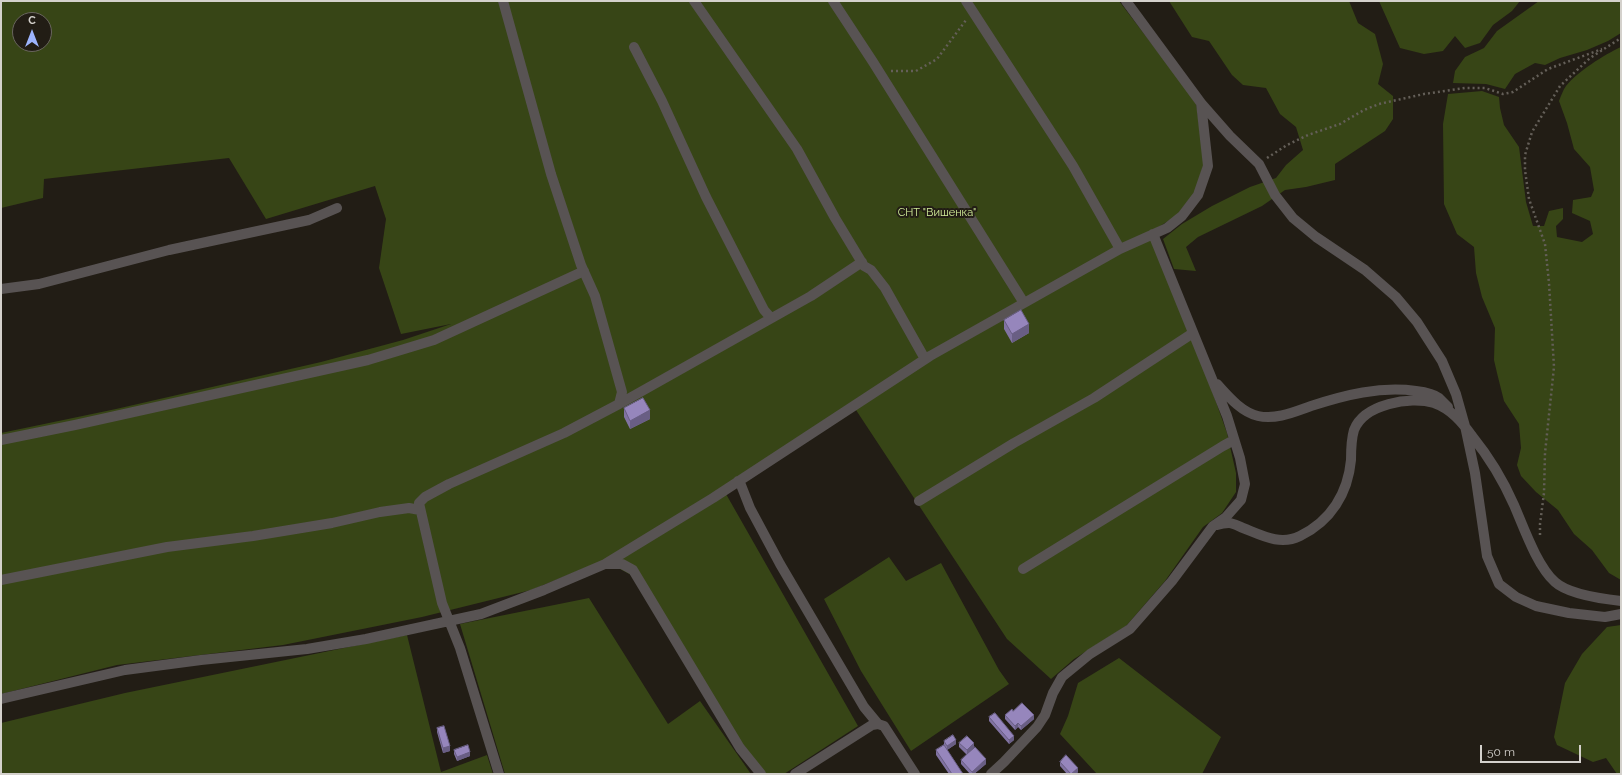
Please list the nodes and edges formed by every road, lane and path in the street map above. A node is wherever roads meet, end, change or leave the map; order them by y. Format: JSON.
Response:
{"nodes":[{"id":1,"x":503,"y":1,"type":"edge"},
{"id":2,"x":694,"y":1,"type":"edge"},
{"id":3,"x":833,"y":1,"type":"edge"},
{"id":4,"x":966,"y":1,"type":"edge"},
{"id":5,"x":1126,"y":1,"type":"edge"},
{"id":6,"x":972,"y":10,"type":"junction"},
{"id":7,"x":1621,"y":38,"type":"edge"},
{"id":8,"x":1610,"y":46,"type":"junction"},
{"id":9,"x":634,"y":47,"type":"dead end"},
{"id":10,"x":873,"y":62,"type":"junction"},
{"id":11,"x":1201,"y":104,"type":"junction"},
{"id":12,"x":1259,"y":164,"type":"junction"},
{"id":13,"x":337,"y":208,"type":"dead end"},
{"id":14,"x":1153,"y":234,"type":"junction"},
{"id":15,"x":1120,"y":249,"type":"junction"},
{"id":16,"x":862,"y":262,"type":"junction"},
{"id":17,"x":584,"y":271,"type":"junction"},
{"id":18,"x":1,"y":289,"type":"edge"},
{"id":19,"x":1024,"y":303,"type":"junction"},
{"id":20,"x":771,"y":318,"type":"junction"},
{"id":21,"x":1193,"y":333,"type":"junction"},
{"id":22,"x":926,"y":359,"type":"junction"},
{"id":23,"x":1212,"y":377,"type":"junction"},
{"id":24,"x":619,"y":404,"type":"junction"},
{"id":25,"x":1453,"y":413,"type":"junction"},
{"id":26,"x":1465,"y":426,"type":"junction"},
{"id":27,"x":1,"y":440,"type":"edge"},
{"id":28,"x":1234,"y":440,"type":"junction"},
{"id":29,"x":738,"y":481,"type":"junction"},
{"id":30,"x":919,"y":501,"type":"dead end"},
{"id":31,"x":420,"y":510,"type":"junction"},
{"id":32,"x":1214,"y":526,"type":"junction"},
{"id":33,"x":1540,"y":538,"type":"dead end"},
{"id":34,"x":605,"y":564,"type":"junction"},
{"id":35,"x":1023,"y":569,"type":"dead end"},
{"id":36,"x":1,"y":580,"type":"edge"},
{"id":37,"x":1621,"y":601,"type":"edge"},
{"id":38,"x":1621,"y":614,"type":"edge"},
{"id":39,"x":448,"y":621,"type":"junction"},
{"id":40,"x":1,"y":699,"type":"edge"},
{"id":41,"x":878,"y":724,"type":"junction"},
{"id":42,"x":499,"y":774,"type":"edge"},
{"id":43,"x":761,"y":774,"type":"edge"},
{"id":44,"x":795,"y":774,"type":"edge"},
{"id":45,"x":915,"y":774,"type":"edge"},
{"id":46,"x":991,"y":774,"type":"edge"}],
"edges":[{"from":1,"to":17,"type":"street"},
{"from":2,"to":16,"type":"street"},
{"from":3,"to":10,"type":"street"},
{"from":4,"to":6,"type":"street"},
{"from":5,"to":11,"type":"street"},
{"from":6,"to":10,"type":"path"},
{"from":6,"to":15,"type":"street"},
{"from":7,"to":8,"type":"path"},
{"from":8,"to":12,"type":"path"},
{"from":8,"to":33,"type":"path"},
{"from":9,"to":20,"type":"street"},
{"from":10,"to":19,"type":"street"},
{"from":11,"to":12,"type":"street"},
{"from":11,"to":14,"type":"street"},
{"from":12,"to":26,"type":"street"},
{"from":13,"to":18,"type":"street"},
{"from":14,"to":15,"type":"street"},
{"from":14,"to":21,"type":"street"},
{"from":15,"to":19,"type":"street"},
{"from":16,"to":20,"type":"street"},
{"from":16,"to":22,"type":"street"},
{"from":17,"to":24,"type":"street"},
{"from":17,"to":27,"type":"street"},
{"from":19,"to":22,"type":"street"},
{"from":20,"to":24,"type":"street"},
{"from":21,"to":23,"type":"street"},
{"from":21,"to":30,"type":"street"},
{"from":22,"to":29,"type":"street"},
{"from":23,"to":25,"type":"street"},
{"from":23,"to":28,"type":"street"},
{"from":24,"to":31,"type":"street"},
{"from":25,"to":26,"type":"street"},
{"from":25,"to":32,"type":"street"},
{"from":26,"to":37,"type":"street"},
{"from":26,"to":38,"type":"street"},
{"from":28,"to":32,"type":"street"},
{"from":28,"to":35,"type":"street"},
{"from":29,"to":34,"type":"street"},
{"from":29,"to":41,"type":"street"},
{"from":31,"to":36,"type":"street"},
{"from":31,"to":39,"type":"street"},
{"from":32,"to":46,"type":"street"},
{"from":34,"to":39,"type":"street"},
{"from":34,"to":43,"type":"street"},
{"from":39,"to":40,"type":"street"},
{"from":39,"to":42,"type":"street"},
{"from":41,"to":44,"type":"street"},
{"from":41,"to":45,"type":"street"}]}
